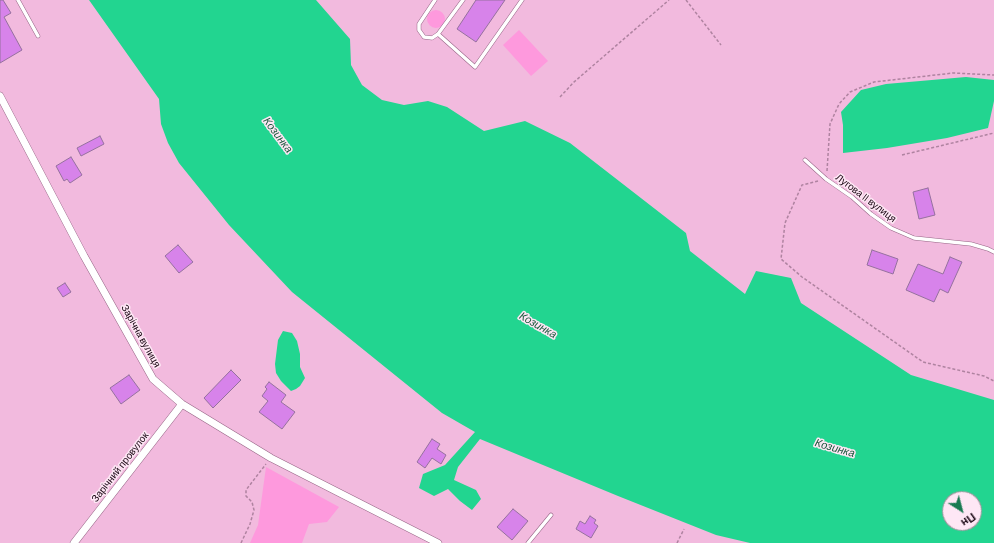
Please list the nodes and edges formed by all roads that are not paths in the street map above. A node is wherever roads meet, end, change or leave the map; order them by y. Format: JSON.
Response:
{"nodes":[{"id":1,"x":18,"y":0,"type":"edge"},
{"id":2,"x":435,"y":0,"type":"edge"},
{"id":3,"x":463,"y":0,"type":"edge"},
{"id":4,"x":522,"y":0,"type":"edge"},
{"id":5,"x":438,"y":34,"type":"junction"},
{"id":6,"x":38,"y":36,"type":"dead end"},
{"id":7,"x":0,"y":96,"type":"edge"},
{"id":8,"x":805,"y":160,"type":"dead end"},
{"id":9,"x":994,"y":252,"type":"edge"},
{"id":10,"x":182,"y":404,"type":"junction"},
{"id":11,"x":551,"y":515,"type":"dead end"},
{"id":12,"x":74,"y":543,"type":"edge"},
{"id":13,"x":438,"y":543,"type":"edge"},
{"id":14,"x":528,"y":543,"type":"edge"}],
"edges":[{"from":1,"to":6,"type":"lane"},
{"from":2,"to":5,"type":"lane"},
{"from":3,"to":5,"type":"lane"},
{"from":4,"to":5,"type":"lane"},
{"from":7,"to":10,"type":"street","name":"Зарічна вулиця"},
{"from":8,"to":9,"type":"lane","name":"Лугова II вулиця"},
{"from":10,"to":12,"type":"street","name":"Зарічний провулок"},
{"from":10,"to":13,"type":"street","name":"Зарічна вулиця"},
{"from":11,"to":14,"type":"lane"}]}
